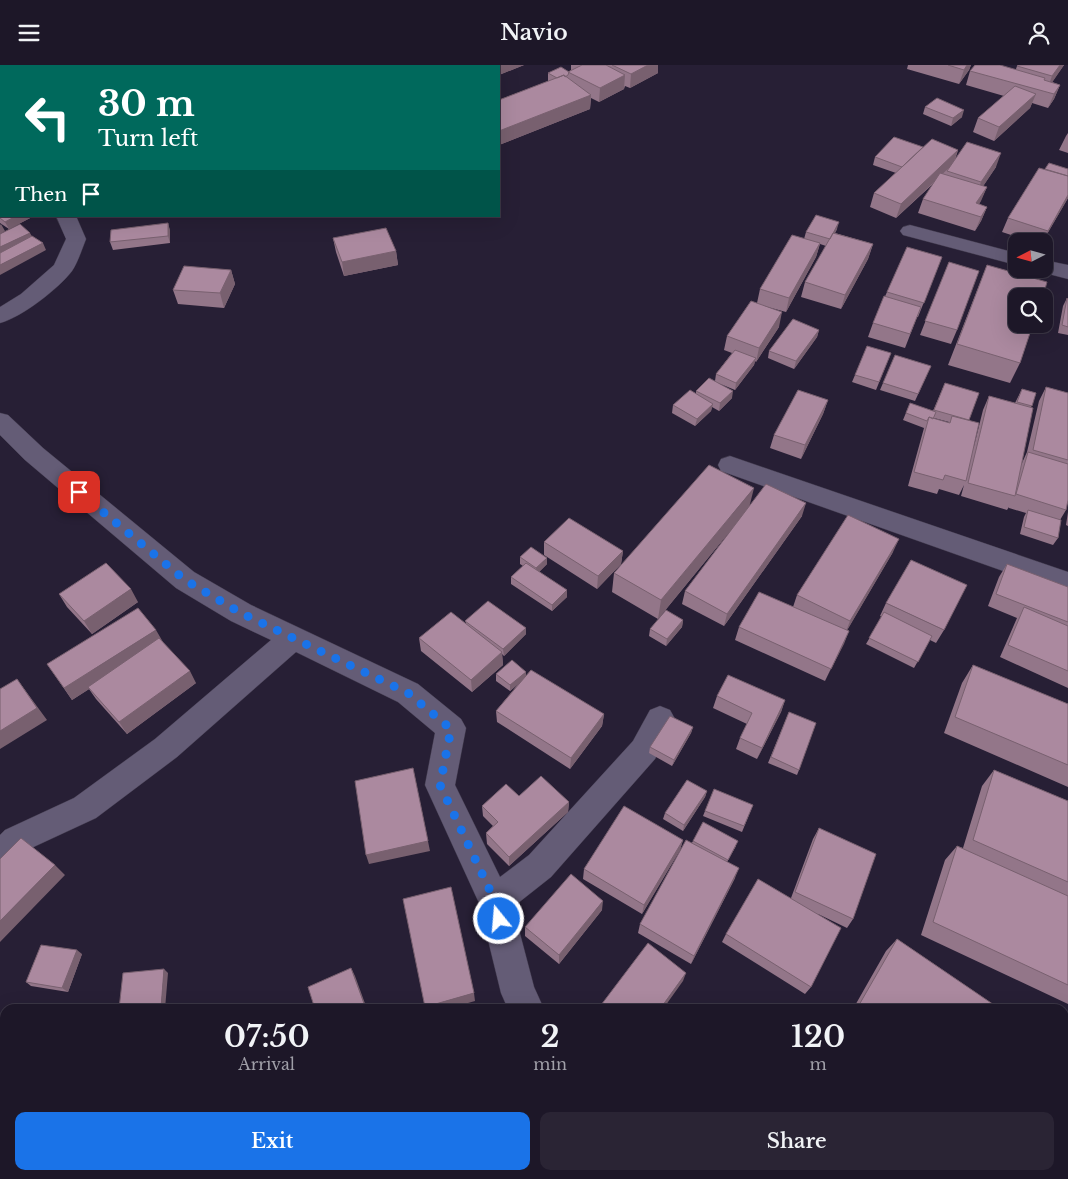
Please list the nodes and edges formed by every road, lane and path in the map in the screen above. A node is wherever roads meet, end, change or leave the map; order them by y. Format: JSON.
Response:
{"nodes":[{"id":1,"x":66,"y":217,"type":"edge"},
{"id":2,"x":910,"y":231,"type":"dead end"},
{"id":3,"x":1008,"y":257,"type":"edge"},
{"id":4,"x":1053,"y":268,"type":"edge"},
{"id":5,"x":1068,"y":272,"type":"edge"},
{"id":6,"x":0,"y":316,"type":"edge"},
{"id":7,"x":0,"y":421,"type":"edge"},
{"id":8,"x":730,"y":465,"type":"dead end"},
{"id":9,"x":1068,"y":583,"type":"edge"},
{"id":10,"x":293,"y":638,"type":"junction"},
{"id":11,"x":660,"y":719,"type":"dead end"},
{"id":12,"x":0,"y":857,"type":"edge"},
{"id":13,"x":495,"y":901,"type":"junction"},
{"id":14,"x":524,"y":1004,"type":"edge"}],
"edges":[{"from":1,"to":6,"type":"street"},
{"from":2,"to":3,"type":"street"},
{"from":4,"to":5,"type":"street"},
{"from":7,"to":10,"type":"street"},
{"from":8,"to":9,"type":"street"},
{"from":10,"to":12,"type":"street"},
{"from":10,"to":13,"type":"street"},
{"from":11,"to":13,"type":"street"},
{"from":13,"to":14,"type":"street"}]}
